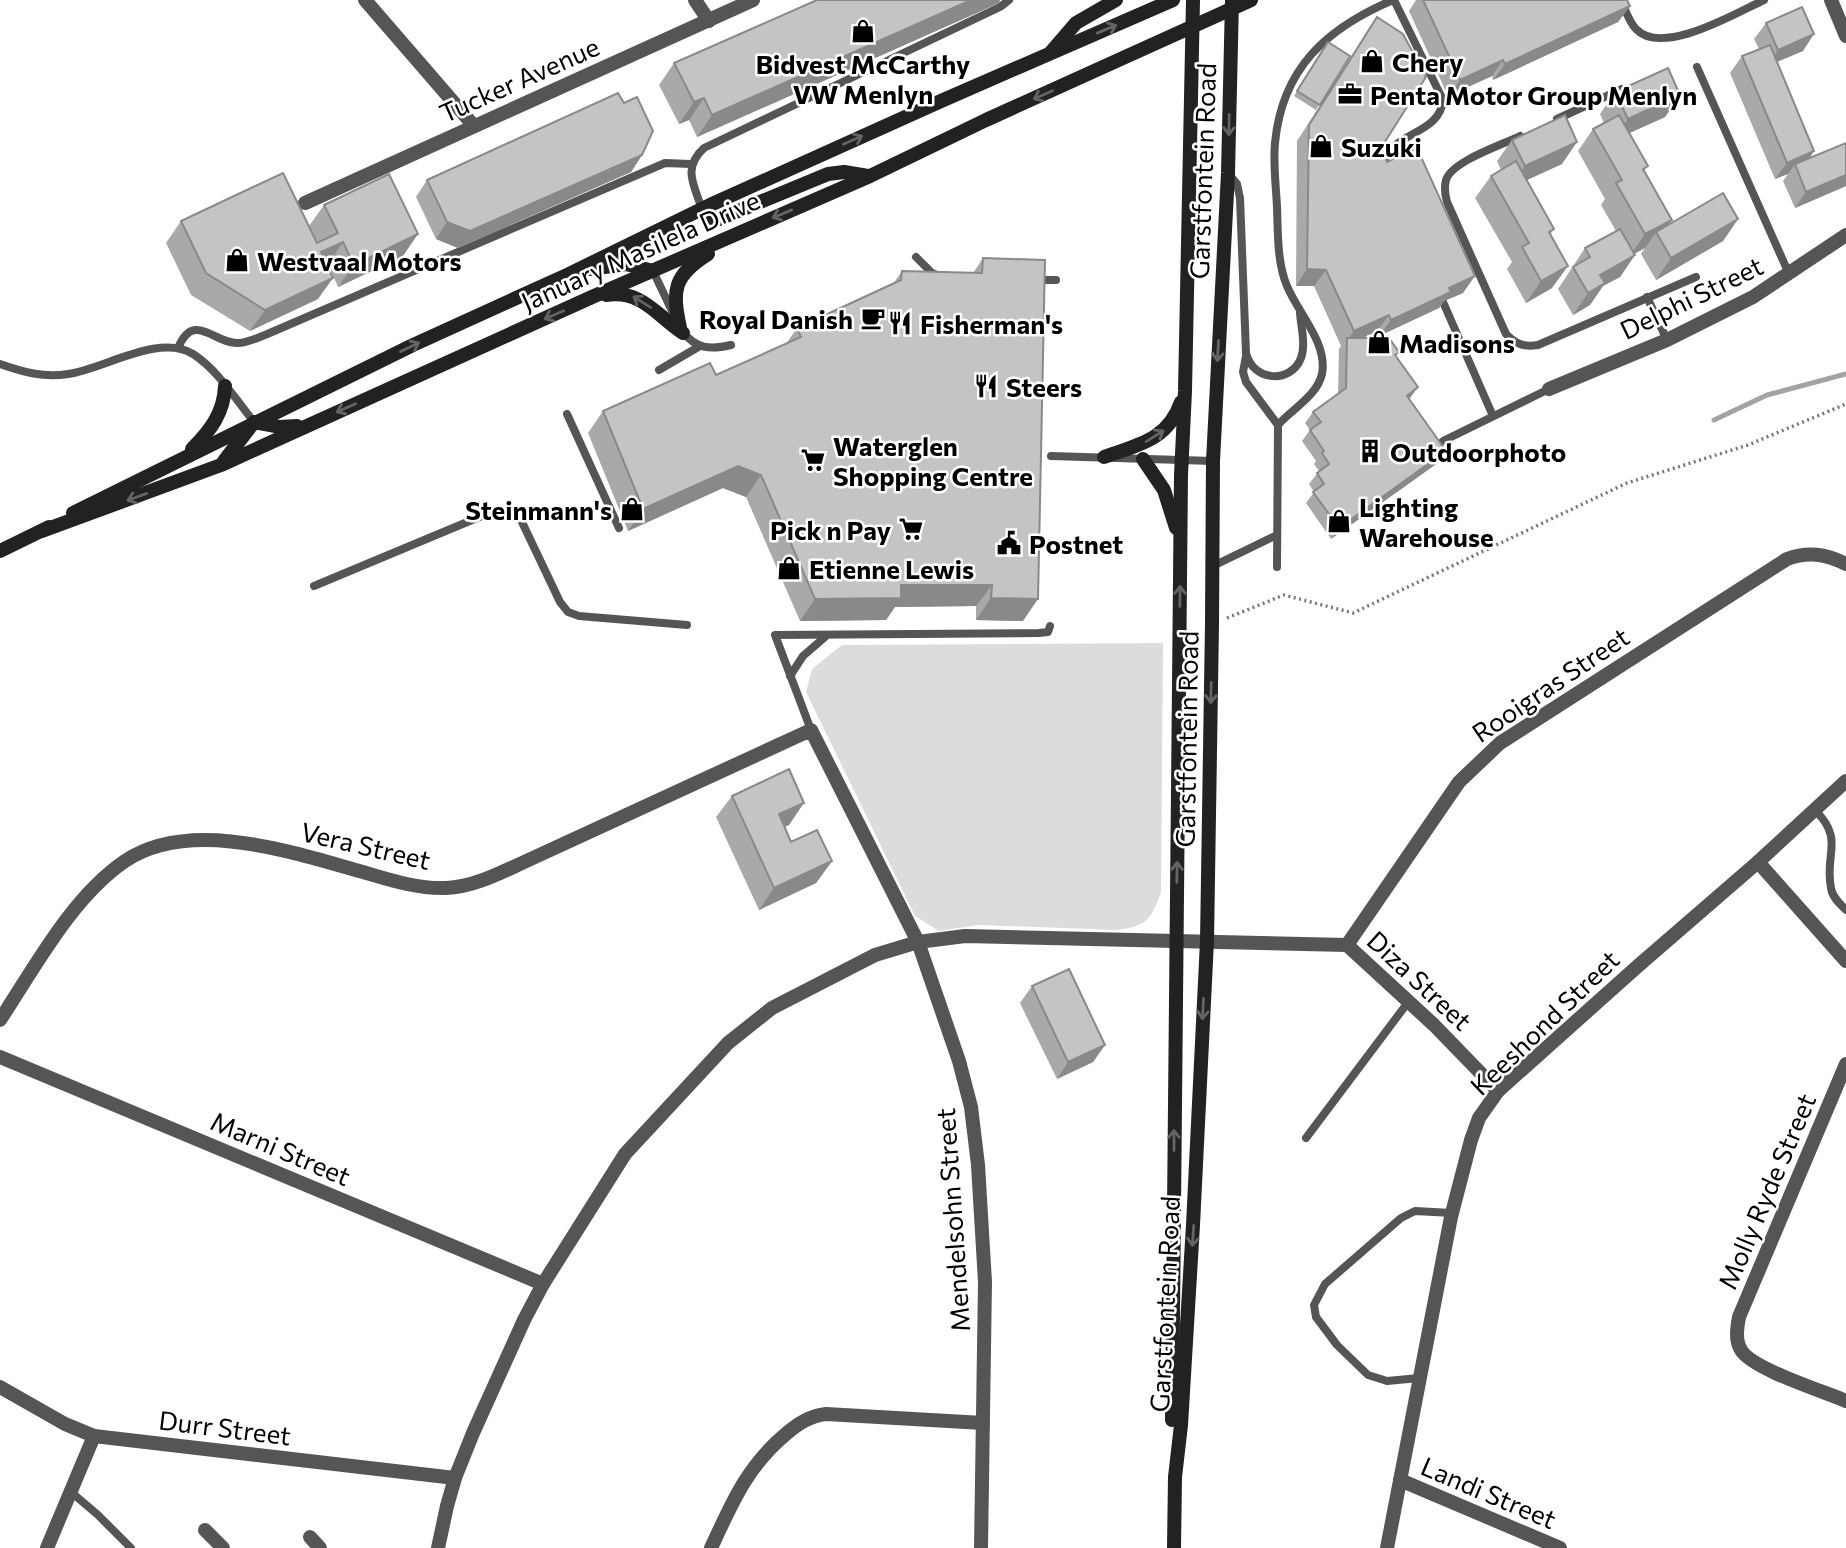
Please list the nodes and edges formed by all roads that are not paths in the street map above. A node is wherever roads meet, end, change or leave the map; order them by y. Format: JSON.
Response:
{"nodes":[{"id":1,"x":365,"y":0,"type":"edge"},
{"id":2,"x":695,"y":0,"type":"edge"},
{"id":3,"x":753,"y":0,"type":"edge"},
{"id":4,"x":1009,"y":0,"type":"edge"},
{"id":5,"x":1116,"y":0,"type":"edge"},
{"id":6,"x":1173,"y":0,"type":"edge"},
{"id":7,"x":1193,"y":0,"type":"edge"},
{"id":8,"x":1251,"y":0,"type":"edge"},
{"id":9,"x":1394,"y":0,"type":"edge"},
{"id":10,"x":1621,"y":0,"type":"edge"},
{"id":11,"x":1764,"y":0,"type":"edge"},
{"id":12,"x":1830,"y":0,"type":"edge"},
{"id":13,"x":1232,"y":5,"type":"edge"},
{"id":14,"x":709,"y":21,"type":"junction"},
{"id":15,"x":1193,"y":27,"type":"junction"},
{"id":16,"x":1846,"y":36,"type":"edge"},
{"id":17,"x":1051,"y":53,"type":"junction"},
{"id":18,"x":1697,"y":67,"type":"dead end"},
{"id":19,"x":1637,"y":83,"type":"edge"},
{"id":20,"x":1548,"y":123,"type":"edge"},
{"id":21,"x":474,"y":126,"type":"junction"},
{"id":22,"x":1523,"y":135,"type":"edge"},
{"id":23,"x":691,"y":164,"type":"junction"},
{"id":24,"x":1228,"y":173,"type":"junction"},
{"id":25,"x":1386,"y":173,"type":"edge"},
{"id":26,"x":870,"y":176,"type":"junction"},
{"id":27,"x":305,"y":203,"type":"dead end"},
{"id":28,"x":702,"y":209,"type":"junction"},
{"id":29,"x":751,"y":228,"type":"junction"},
{"id":30,"x":1846,"y":235,"type":"edge"},
{"id":31,"x":916,"y":257,"type":"dead end"},
{"id":32,"x":653,"y":271,"type":"junction"},
{"id":33,"x":569,"y":274,"type":"junction"},
{"id":34,"x":1790,"y":274,"type":"junction"},
{"id":35,"x":942,"y":276,"type":"edge"},
{"id":36,"x":1696,"y":277,"type":"dead end"},
{"id":37,"x":1030,"y":280,"type":"edge"},
{"id":38,"x":1056,"y":280,"type":"dead end"},
{"id":39,"x":593,"y":297,"type":"junction"},
{"id":40,"x":1647,"y":297,"type":"junction"},
{"id":41,"x":1443,"y":302,"type":"edge"},
{"id":42,"x":1299,"y":310,"type":"junction"},
{"id":43,"x":682,"y":330,"type":"junction"},
{"id":44,"x":1667,"y":340,"type":"junction"},
{"id":45,"x":731,"y":345,"type":"dead end"},
{"id":46,"x":700,"y":346,"type":"junction"},
{"id":47,"x":178,"y":348,"type":"junction"},
{"id":48,"x":1246,"y":353,"type":"junction"},
{"id":49,"x":0,"y":364,"type":"edge"},
{"id":50,"x":659,"y":370,"type":"dead end"},
{"id":51,"x":225,"y":386,"type":"junction"},
{"id":52,"x":1549,"y":388,"type":"joint"},
{"id":53,"x":1185,"y":391,"type":"junction"},
{"id":54,"x":567,"y":414,"type":"dead end"},
{"id":55,"x":1493,"y":416,"type":"junction"},
{"id":56,"x":254,"y":422,"type":"junction"},
{"id":57,"x":1278,"y":425,"type":"junction"},
{"id":58,"x":306,"y":426,"type":"junction"},
{"id":59,"x":1443,"y":441,"type":"edge"},
{"id":60,"x":186,"y":455,"type":"junction"},
{"id":61,"x":1051,"y":456,"type":"dead end"},
{"id":62,"x":1104,"y":457,"type":"junction"},
{"id":63,"x":1143,"y":458,"type":"junction"},
{"id":64,"x":1181,"y":460,"type":"junction"},
{"id":65,"x":1213,"y":461,"type":"junction"},
{"id":66,"x":221,"y":465,"type":"junction"},
{"id":67,"x":619,"y":528,"type":"dead end"},
{"id":68,"x":42,"y":531,"type":"junction"},
{"id":69,"x":1277,"y":535,"type":"junction"},
{"id":70,"x":1181,"y":542,"type":"junction"},
{"id":71,"x":0,"y":551,"type":"edge"},
{"id":72,"x":1846,"y":564,"type":"edge"},
{"id":73,"x":1211,"y":567,"type":"junction"},
{"id":74,"x":1277,"y":567,"type":"dead end"},
{"id":75,"x":314,"y":586,"type":"dead end"},
{"id":76,"x":687,"y":625,"type":"dead end"},
{"id":77,"x":1050,"y":626,"type":"dead end"},
{"id":78,"x":828,"y":635,"type":"junction"},
{"id":79,"x":790,"y":676,"type":"junction"},
{"id":80,"x":811,"y":730,"type":"junction"},
{"id":81,"x":1846,"y":781,"type":"edge"},
{"id":82,"x":1815,"y":810,"type":"junction"},
{"id":83,"x":1758,"y":862,"type":"junction"},
{"id":84,"x":1846,"y":910,"type":"edge"},
{"id":85,"x":1176,"y":940,"type":"junction"},
{"id":86,"x":1206,"y":941,"type":"junction"},
{"id":87,"x":918,"y":942,"type":"junction"},
{"id":88,"x":1347,"y":945,"type":"junction"},
{"id":89,"x":1846,"y":961,"type":"edge"},
{"id":90,"x":1409,"y":1001,"type":"junction"},
{"id":91,"x":0,"y":1020,"type":"edge"},
{"id":92,"x":0,"y":1058,"type":"edge"},
{"id":93,"x":1846,"y":1064,"type":"edge"},
{"id":94,"x":1498,"y":1091,"type":"junction"},
{"id":95,"x":1306,"y":1138,"type":"dead end"},
{"id":96,"x":1452,"y":1213,"type":"junction"},
{"id":97,"x":543,"y":1283,"type":"junction"},
{"id":98,"x":1419,"y":1378,"type":"junction"},
{"id":99,"x":0,"y":1387,"type":"edge"},
{"id":100,"x":1846,"y":1401,"type":"edge"},
{"id":101,"x":983,"y":1423,"type":"junction"},
{"id":102,"x":94,"y":1436,"type":"junction"},
{"id":103,"x":1175,"y":1477,"type":"junction"},
{"id":104,"x":456,"y":1478,"type":"junction"},
{"id":105,"x":1400,"y":1480,"type":"junction"},
{"id":106,"x":71,"y":1492,"type":"junction"},
{"id":107,"x":205,"y":1530,"type":"dead end"},
{"id":108,"x":310,"y":1537,"type":"dead end"},
{"id":109,"x":47,"y":1548,"type":"edge"},
{"id":110,"x":131,"y":1548,"type":"edge"},
{"id":111,"x":223,"y":1548,"type":"edge"},
{"id":112,"x":320,"y":1548,"type":"edge"},
{"id":113,"x":438,"y":1548,"type":"edge"},
{"id":114,"x":711,"y":1548,"type":"edge"},
{"id":115,"x":981,"y":1548,"type":"edge"},
{"id":116,"x":1174,"y":1548,"type":"edge"},
{"id":117,"x":1387,"y":1548,"type":"edge"},
{"id":118,"x":1560,"y":1548,"type":"edge"}],
"edges":[{"from":1,"to":21,"type":"street"},
{"from":2,"to":14,"type":"street"},
{"from":3,"to":14,"type":"street","name":"Tucker Avenue"},
{"from":4,"to":23,"type":"lane"},
{"from":5,"to":17,"type":"main road"},
{"from":17,"to":6,"type":"main road","name":"January Masilela Drive","one_way":true},
{"from":7,"to":15,"type":"main road","name":"Garstfontein Road"},
{"from":8,"to":13,"type":"main road","name":"January Masilela Drive"},
{"from":9,"to":25,"type":"lane"},
{"from":9,"to":42,"type":"lane"},
{"from":10,"to":11,"type":"lane"},
{"from":12,"to":16,"type":"street"},
{"from":13,"to":15,"type":"main road","name":"January Masilela Drive"},
{"from":13,"to":24,"type":"main road","name":"Garstfontein Road","one_way":true},
{"from":14,"to":21,"type":"street","name":"Tucker Avenue"},
{"from":15,"to":26,"type":"main road","name":"January Masilela Drive","one_way":true},
{"from":15,"to":53,"type":"main road","name":"Garstfontein Road"},
{"from":28,"to":17,"type":"main road","name":"January Masilela Drive","one_way":true},
{"from":18,"to":34,"type":"lane"},
{"from":19,"to":20,"type":"lane"},
{"from":21,"to":27,"type":"street","name":"Tucker Avenue"},
{"from":22,"to":40,"type":"lane"},
{"from":23,"to":28,"type":"lane"},
{"from":23,"to":47,"type":"lane"},
{"from":24,"to":48,"type":"lane"},
{"from":24,"to":65,"type":"main road","name":"Garstfontein Road","one_way":true},
{"from":26,"to":28,"type":"main road"},
{"from":26,"to":29,"type":"main road","name":"January Masilela Drive","one_way":true},
{"from":28,"to":33,"type":"main road","name":"January Masilela Drive"},
{"from":29,"to":32,"type":"main road","name":"January Masilela Drive"},
{"from":29,"to":43,"type":"main road"},
{"from":30,"to":34,"type":"street","name":"Delphi Street"},
{"from":31,"to":35,"type":"lane"},
{"from":32,"to":33,"type":"main road"},
{"from":32,"to":39,"type":"main road","name":"January Masilela Drive"},
{"from":32,"to":43,"type":"lane"},
{"from":56,"to":33,"type":"main road","name":"January Masilela Drive","one_way":true},
{"from":34,"to":44,"type":"street","name":"Delphi Street"},
{"from":36,"to":40,"type":"lane"},
{"from":37,"to":38,"type":"lane"},
{"from":43,"to":39,"type":"main road","one_way":true},
{"from":39,"to":58,"type":"main road","name":"January Masilela Drive","one_way":true},
{"from":40,"to":44,"type":"lane"},
{"from":41,"to":55,"type":"lane"},
{"from":42,"to":48,"type":"lane"},
{"from":42,"to":57,"type":"lane"},
{"from":43,"to":46,"type":"lane"},
{"from":44,"to":52,"type":"street","name":"Delphi Street"},
{"from":45,"to":46,"type":"lane"},
{"from":46,"to":50,"type":"lane"},
{"from":47,"to":49,"type":"lane"},
{"from":47,"to":51,"type":"lane"},
{"from":48,"to":57,"type":"lane"},
{"from":51,"to":56,"type":"lane"},
{"from":51,"to":60,"type":"main road"},
{"from":52,"to":55,"type":"lane"},
{"from":62,"to":53,"type":"main road","one_way":true},
{"from":53,"to":64,"type":"main road","name":"Garstfontein Road"},
{"from":54,"to":67,"type":"lane"},
{"from":55,"to":59,"type":"lane"},
{"from":56,"to":58,"type":"main road"},
{"from":56,"to":60,"type":"main road","name":"January Masilela Drive"},
{"from":56,"to":66,"type":"main road"},
{"from":57,"to":69,"type":"lane"},
{"from":58,"to":66,"type":"main road","name":"January Masilela Drive"},
{"from":60,"to":68,"type":"main road","name":"January Masilela Drive"},
{"from":61,"to":62,"type":"lane"},
{"from":62,"to":63,"type":"lane"},
{"from":63,"to":64,"type":"lane"},
{"from":63,"to":70,"type":"main road"},
{"from":64,"to":65,"type":"lane"},
{"from":64,"to":70,"type":"main road","name":"Garstfontein Road"},
{"from":65,"to":73,"type":"main road","name":"Garstfontein Road"},
{"from":66,"to":68,"type":"main road","name":"January Masilela Drive","one_way":true},
{"from":68,"to":71,"type":"main road","name":"January Masilela Drive"},
{"from":69,"to":73,"type":"lane"},
{"from":69,"to":74,"type":"lane"},
{"from":85,"to":70,"type":"main road","name":"Garstfontein Road","one_way":true},
{"from":72,"to":88,"type":"street","name":"Rooigras Street"},
{"from":73,"to":86,"type":"main road","name":"Garstfontein Road","one_way":true},
{"from":75,"to":76,"type":"lane"},
{"from":77,"to":78,"type":"lane"},
{"from":78,"to":79,"type":"lane"},
{"from":78,"to":79,"type":"lane","name":"Mendelsohn Street"},
{"from":79,"to":80,"type":"lane","name":"Mendelsohn Street"},
{"from":80,"to":87,"type":"street","name":"Mendelsohn Street"},
{"from":80,"to":91,"type":"street","name":"Vera Street"},
{"from":81,"to":82,"type":"street","name":"Keeshond Street"},
{"from":82,"to":83,"type":"street","name":"Keeshond Street"},
{"from":82,"to":84,"type":"lane"},
{"from":83,"to":89,"type":"street"},
{"from":83,"to":94,"type":"street","name":"Keeshond Street"},
{"from":85,"to":86,"type":"street","name":"Diza Street"},
{"from":85,"to":87,"type":"street","name":"Diza Street"},
{"from":103,"to":85,"type":"main road","name":"Garstfontein Road","one_way":true},
{"from":86,"to":88,"type":"street","name":"Diza Street"},
{"from":86,"to":103,"type":"main road","name":"Garstfontein Road","one_way":true},
{"from":87,"to":97,"type":"street","name":"Diza Street"},
{"from":87,"to":101,"type":"street","name":"Mendelsohn Street"},
{"from":88,"to":90,"type":"street","name":"Diza Street"},
{"from":90,"to":94,"type":"street","name":"Diza Street"},
{"from":90,"to":95,"type":"lane"},
{"from":92,"to":97,"type":"street","name":"Marni Street"},
{"from":93,"to":100,"type":"street","name":"Molly Ryde Street"},
{"from":94,"to":96,"type":"street","name":"Keeshond Street"},
{"from":96,"to":98,"type":"street","name":"Keeshond Street"},
{"from":96,"to":98,"type":"lane"},
{"from":97,"to":104,"type":"street","name":"Diza Street"},
{"from":98,"to":105,"type":"street","name":"Keeshond Street"},
{"from":99,"to":102,"type":"street","name":"Durr Street"},
{"from":101,"to":114,"type":"street"},
{"from":101,"to":115,"type":"street","name":"Mendelsohn Street"},
{"from":102,"to":104,"type":"street","name":"Durr Street"},
{"from":102,"to":106,"type":"street"},
{"from":103,"to":116,"type":"main road","name":"Garstfontein Road"},
{"from":104,"to":113,"type":"street","name":"Diza Street"},
{"from":105,"to":117,"type":"street","name":"Keeshond Street"},
{"from":105,"to":118,"type":"street","name":"Landi Street"},
{"from":106,"to":109,"type":"street"},
{"from":106,"to":110,"type":"lane"},
{"from":107,"to":111,"type":"street"},
{"from":108,"to":112,"type":"street"}]}
